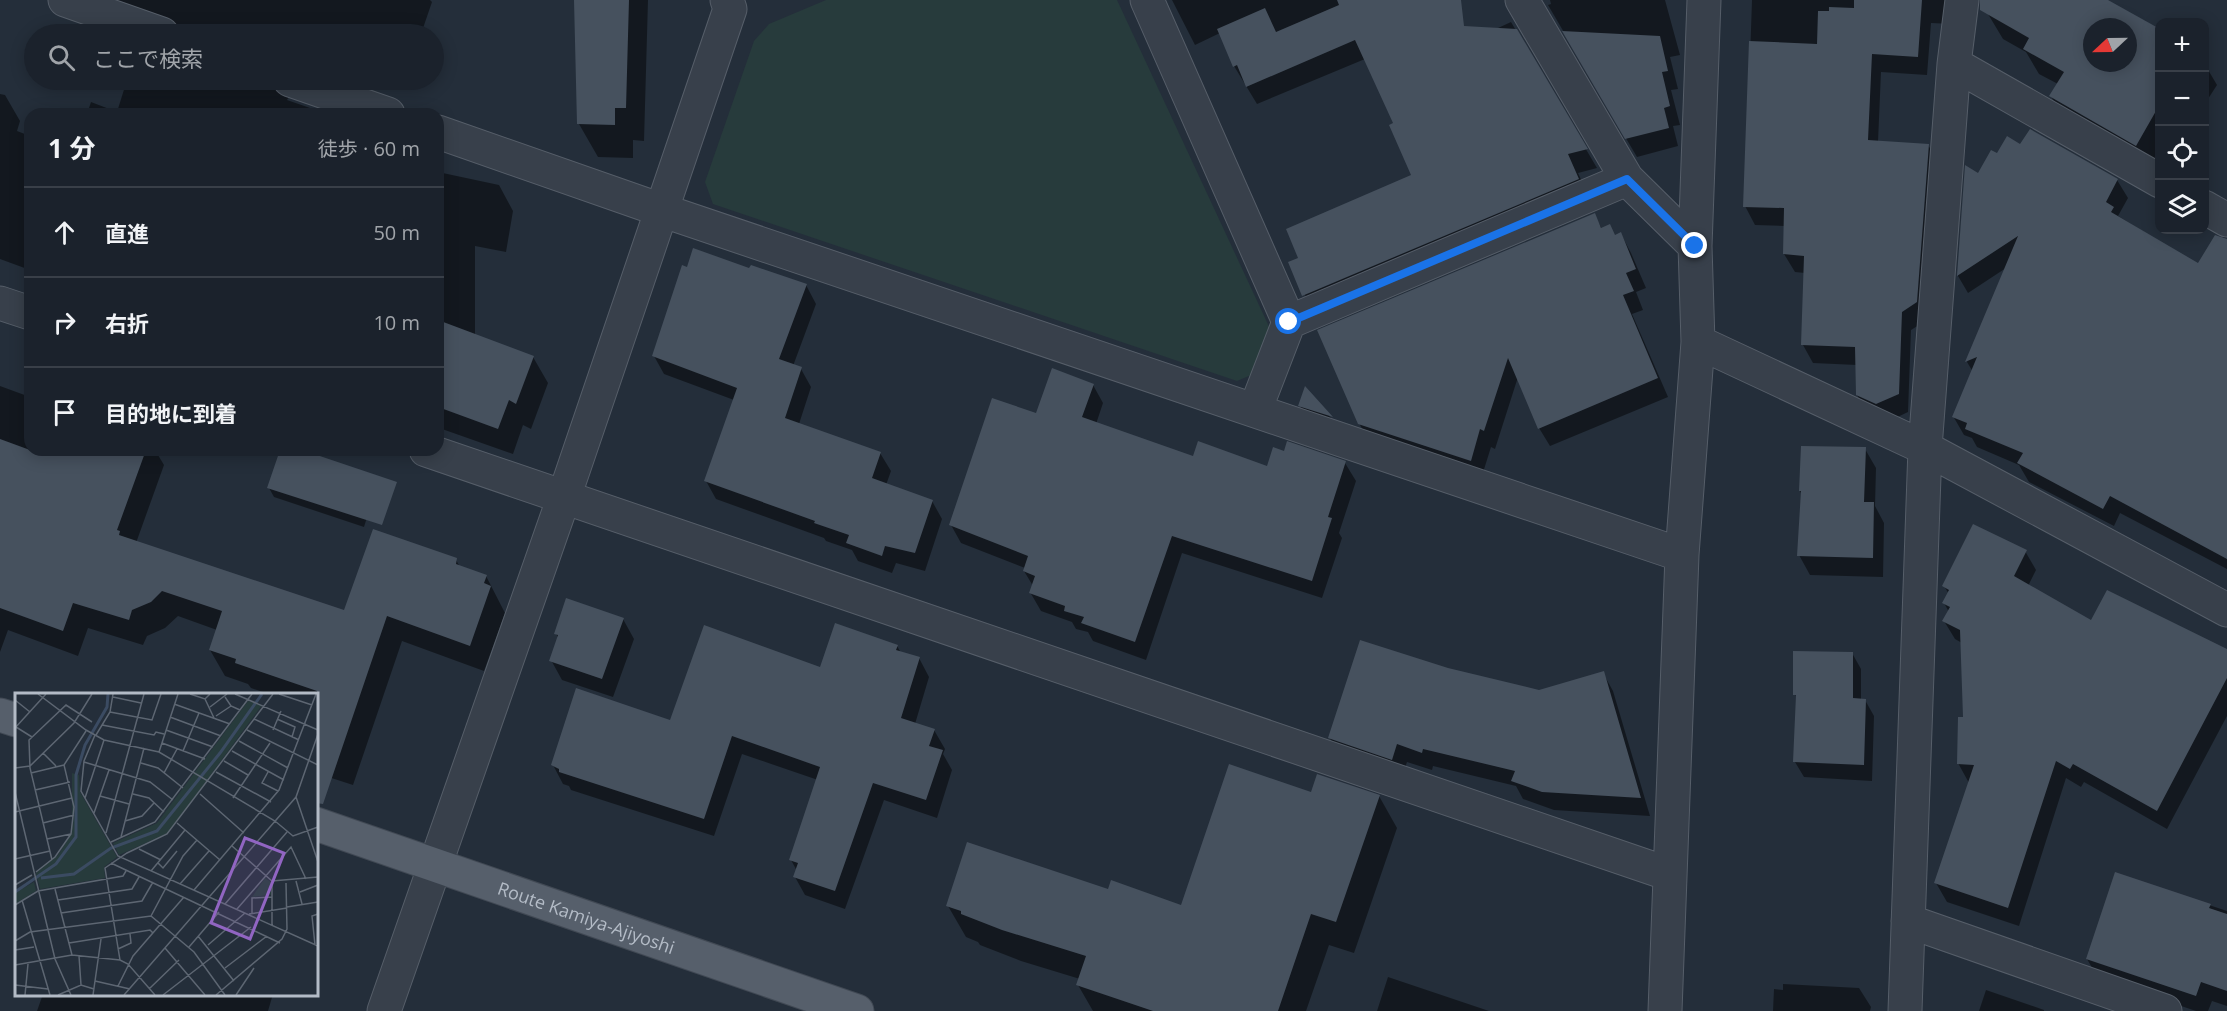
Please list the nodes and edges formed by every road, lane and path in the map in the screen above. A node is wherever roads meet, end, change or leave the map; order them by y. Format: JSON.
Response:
{"nodes":[{"id":1,"x":65,"y":0,"type":"edge"},
{"id":2,"x":1147,"y":0,"type":"edge"},
{"id":3,"x":1522,"y":0,"type":"edge"},
{"id":4,"x":1704,"y":0,"type":"edge"},
{"id":5,"x":1962,"y":0,"type":"edge"},
{"id":6,"x":736,"y":3,"type":"edge"},
{"id":7,"x":133,"y":24,"type":"edge"},
{"id":8,"x":1954,"y":64,"type":"junction"},
{"id":9,"x":319,"y":90,"type":"edge"},
{"id":10,"x":371,"y":108,"type":"edge"},
{"id":11,"x":444,"y":134,"type":"edge"},
{"id":12,"x":1627,"y":179,"type":"junction"},
{"id":13,"x":2158,"y":180,"type":"edge"},
{"id":14,"x":2209,"y":209,"type":"edge"},
{"id":15,"x":661,"y":210,"type":"junction"},
{"id":16,"x":2227,"y":220,"type":"edge"},
{"id":17,"x":1695,"y":246,"type":"junction"},
{"id":18,"x":0,"y":303,"type":"edge"},
{"id":19,"x":24,"y":311,"type":"edge"},
{"id":20,"x":1289,"y":322,"type":"junction"},
{"id":21,"x":1698,"y":342,"type":"junction"},
{"id":22,"x":1256,"y":410,"type":"junction"},
{"id":23,"x":1925,"y":447,"type":"junction"},
{"id":24,"x":444,"y":456,"type":"edge"},
{"id":25,"x":564,"y":497,"type":"junction"},
{"id":26,"x":1682,"y":555,"type":"junction"},
{"id":27,"x":2227,"y":610,"type":"edge"},
{"id":28,"x":0,"y":714,"type":"edge"},
{"id":29,"x":15,"y":720,"type":"edge"},
{"id":30,"x":318,"y":825,"type":"edge"},
{"id":31,"x":436,"y":865,"type":"junction"},
{"id":32,"x":1669,"y":874,"type":"junction"},
{"id":33,"x":1908,"y":921,"type":"junction"},
{"id":34,"x":384,"y":1011,"type":"edge"},
{"id":35,"x":857,"y":1011,"type":"edge"},
{"id":36,"x":1665,"y":1011,"type":"edge"},
{"id":37,"x":1905,"y":1011,"type":"edge"},
{"id":38,"x":2165,"y":1011,"type":"edge"}],
"edges":[{"from":1,"to":7,"type":"street"},
{"from":2,"to":20,"type":"street"},
{"from":3,"to":12,"type":"street"},
{"from":4,"to":17,"type":"street"},
{"from":5,"to":8,"type":"street"},
{"from":6,"to":15,"type":"street"},
{"from":8,"to":13,"type":"street"},
{"from":8,"to":23,"type":"street"},
{"from":9,"to":10,"type":"street"},
{"from":11,"to":15,"type":"street"},
{"from":12,"to":17,"type":"street"},
{"from":12,"to":20,"type":"street"},
{"from":14,"to":16,"type":"street"},
{"from":15,"to":22,"type":"street"},
{"from":15,"to":25,"type":"street"},
{"from":17,"to":21,"type":"street"},
{"from":18,"to":19,"type":"street"},
{"from":20,"to":22,"type":"street"},
{"from":21,"to":23,"type":"street"},
{"from":21,"to":26,"type":"street"},
{"from":22,"to":26,"type":"street"},
{"from":23,"to":27,"type":"street"},
{"from":23,"to":33,"type":"street"},
{"from":24,"to":25,"type":"street"},
{"from":25,"to":31,"type":"street"},
{"from":25,"to":32,"type":"street"},
{"from":26,"to":32,"type":"street"},
{"from":28,"to":29,"type":"main road"},
{"from":30,"to":31,"type":"main road","name":"Route Kamiya-Ajiyoshi"},
{"from":31,"to":34,"type":"street"},
{"from":31,"to":35,"type":"main road","name":"Route Kamiya-Ajiyoshi"},
{"from":32,"to":36,"type":"street"},
{"from":33,"to":37,"type":"street"},
{"from":33,"to":38,"type":"street"}]}
